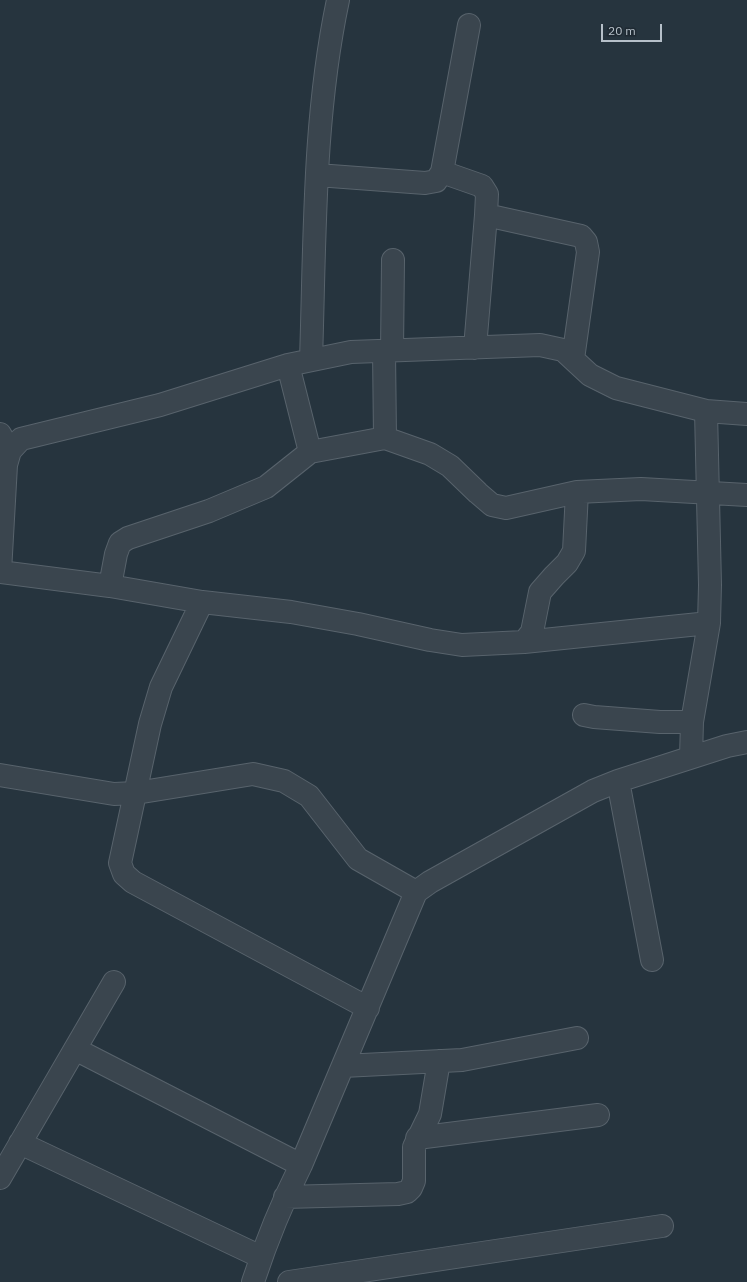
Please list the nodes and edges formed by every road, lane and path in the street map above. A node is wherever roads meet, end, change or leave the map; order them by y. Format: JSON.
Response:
{"nodes":[{"id":1,"x":338,"y":0,"type":"edge"},
{"id":2,"x":469,"y":25,"type":"dead end"},
{"id":3,"x":442,"y":172,"type":"junction"},
{"id":4,"x":317,"y":175,"type":"junction"},
{"id":5,"x":486,"y":215,"type":"junction"},
{"id":6,"x":393,"y":260,"type":"dead end"},
{"id":7,"x":475,"y":348,"type":"junction"},
{"id":8,"x":388,"y":351,"type":"junction"},
{"id":9,"x":573,"y":359,"type":"junction"},
{"id":10,"x":311,"y":360,"type":"junction"},
{"id":11,"x":288,"y":365,"type":"junction"},
{"id":12,"x":706,"y":410,"type":"junction"},
{"id":13,"x":747,"y":414,"type":"edge"},
{"id":14,"x":385,"y":438,"type":"junction"},
{"id":15,"x":4,"y":444,"type":"edge"},
{"id":16,"x":310,"y":452,"type":"junction"},
{"id":17,"x":577,"y":492,"type":"junction"},
{"id":18,"x":708,"y":493,"type":"junction"},
{"id":19,"x":747,"y":495,"type":"edge"},
{"id":20,"x":0,"y":572,"type":"edge"},
{"id":21,"x":110,"y":586,"type":"junction"},
{"id":22,"x":202,"y":602,"type":"junction"},
{"id":23,"x":709,"y":623,"type":"junction"},
{"id":24,"x":524,"y":642,"type":"junction"},
{"id":25,"x":584,"y":715,"type":"dead end"},
{"id":26,"x":692,"y":722,"type":"junction"},
{"id":27,"x":747,"y":742,"type":"edge"},
{"id":28,"x":691,"y":757,"type":"junction"},
{"id":29,"x":0,"y":775,"type":"edge"},
{"id":30,"x":618,"y":781,"type":"junction"},
{"id":31,"x":136,"y":793,"type":"junction"},
{"id":32,"x":416,"y":892,"type":"junction"},
{"id":33,"x":652,"y":960,"type":"dead end"},
{"id":34,"x":114,"y":982,"type":"dead end"},
{"id":35,"x":368,"y":1008,"type":"junction"},
{"id":36,"x":577,"y":1038,"type":"dead end"},
{"id":37,"x":75,"y":1049,"type":"junction"},
{"id":38,"x":439,"y":1061,"type":"junction"},
{"id":39,"x":343,"y":1066,"type":"junction"},
{"id":40,"x":598,"y":1115,"type":"dead end"},
{"id":41,"x":417,"y":1138,"type":"junction"},
{"id":42,"x":20,"y":1143,"type":"junction"},
{"id":43,"x":301,"y":1166,"type":"junction"},
{"id":44,"x":0,"y":1178,"type":"edge"},
{"id":45,"x":285,"y":1197,"type":"junction"},
{"id":46,"x":662,"y":1226,"type":"dead end"},
{"id":47,"x":261,"y":1258,"type":"junction"},
{"id":48,"x":253,"y":1282,"type":"edge"},
{"id":49,"x":289,"y":1282,"type":"edge"}],
"edges":[{"from":1,"to":4,"type":"street"},
{"from":2,"to":3,"type":"street"},
{"from":3,"to":4,"type":"street"},
{"from":3,"to":5,"type":"street"},
{"from":4,"to":10,"type":"street"},
{"from":5,"to":7,"type":"street"},
{"from":5,"to":9,"type":"street"},
{"from":6,"to":8,"type":"street"},
{"from":7,"to":8,"type":"street"},
{"from":7,"to":9,"type":"street"},
{"from":8,"to":10,"type":"street"},
{"from":8,"to":14,"type":"street"},
{"from":9,"to":12,"type":"street"},
{"from":10,"to":11,"type":"street"},
{"from":11,"to":15,"type":"street"},
{"from":11,"to":16,"type":"street"},
{"from":12,"to":13,"type":"street"},
{"from":12,"to":18,"type":"street"},
{"from":14,"to":16,"type":"street"},
{"from":14,"to":17,"type":"street"},
{"from":15,"to":20,"type":"street"},
{"from":16,"to":21,"type":"street"},
{"from":17,"to":18,"type":"street"},
{"from":17,"to":24,"type":"street"},
{"from":18,"to":19,"type":"street"},
{"from":18,"to":23,"type":"street"},
{"from":20,"to":21,"type":"street"},
{"from":21,"to":22,"type":"street"},
{"from":22,"to":24,"type":"street"},
{"from":22,"to":31,"type":"street"},
{"from":23,"to":24,"type":"street"},
{"from":23,"to":26,"type":"street"},
{"from":25,"to":26,"type":"street"},
{"from":26,"to":28,"type":"street"},
{"from":27,"to":28,"type":"street"},
{"from":28,"to":30,"type":"street"},
{"from":29,"to":31,"type":"street"},
{"from":30,"to":32,"type":"street"},
{"from":30,"to":33,"type":"street"},
{"from":31,"to":32,"type":"street"},
{"from":31,"to":35,"type":"street"},
{"from":32,"to":35,"type":"street"},
{"from":34,"to":37,"type":"street"},
{"from":35,"to":39,"type":"street"},
{"from":36,"to":38,"type":"street"},
{"from":37,"to":42,"type":"street"},
{"from":37,"to":43,"type":"street"},
{"from":38,"to":39,"type":"street"},
{"from":38,"to":41,"type":"street"},
{"from":39,"to":43,"type":"street"},
{"from":40,"to":41,"type":"street"},
{"from":41,"to":45,"type":"street"},
{"from":42,"to":44,"type":"street"},
{"from":42,"to":47,"type":"street"},
{"from":43,"to":45,"type":"street"},
{"from":45,"to":47,"type":"street"},
{"from":46,"to":49,"type":"street"},
{"from":47,"to":48,"type":"street"}]}
